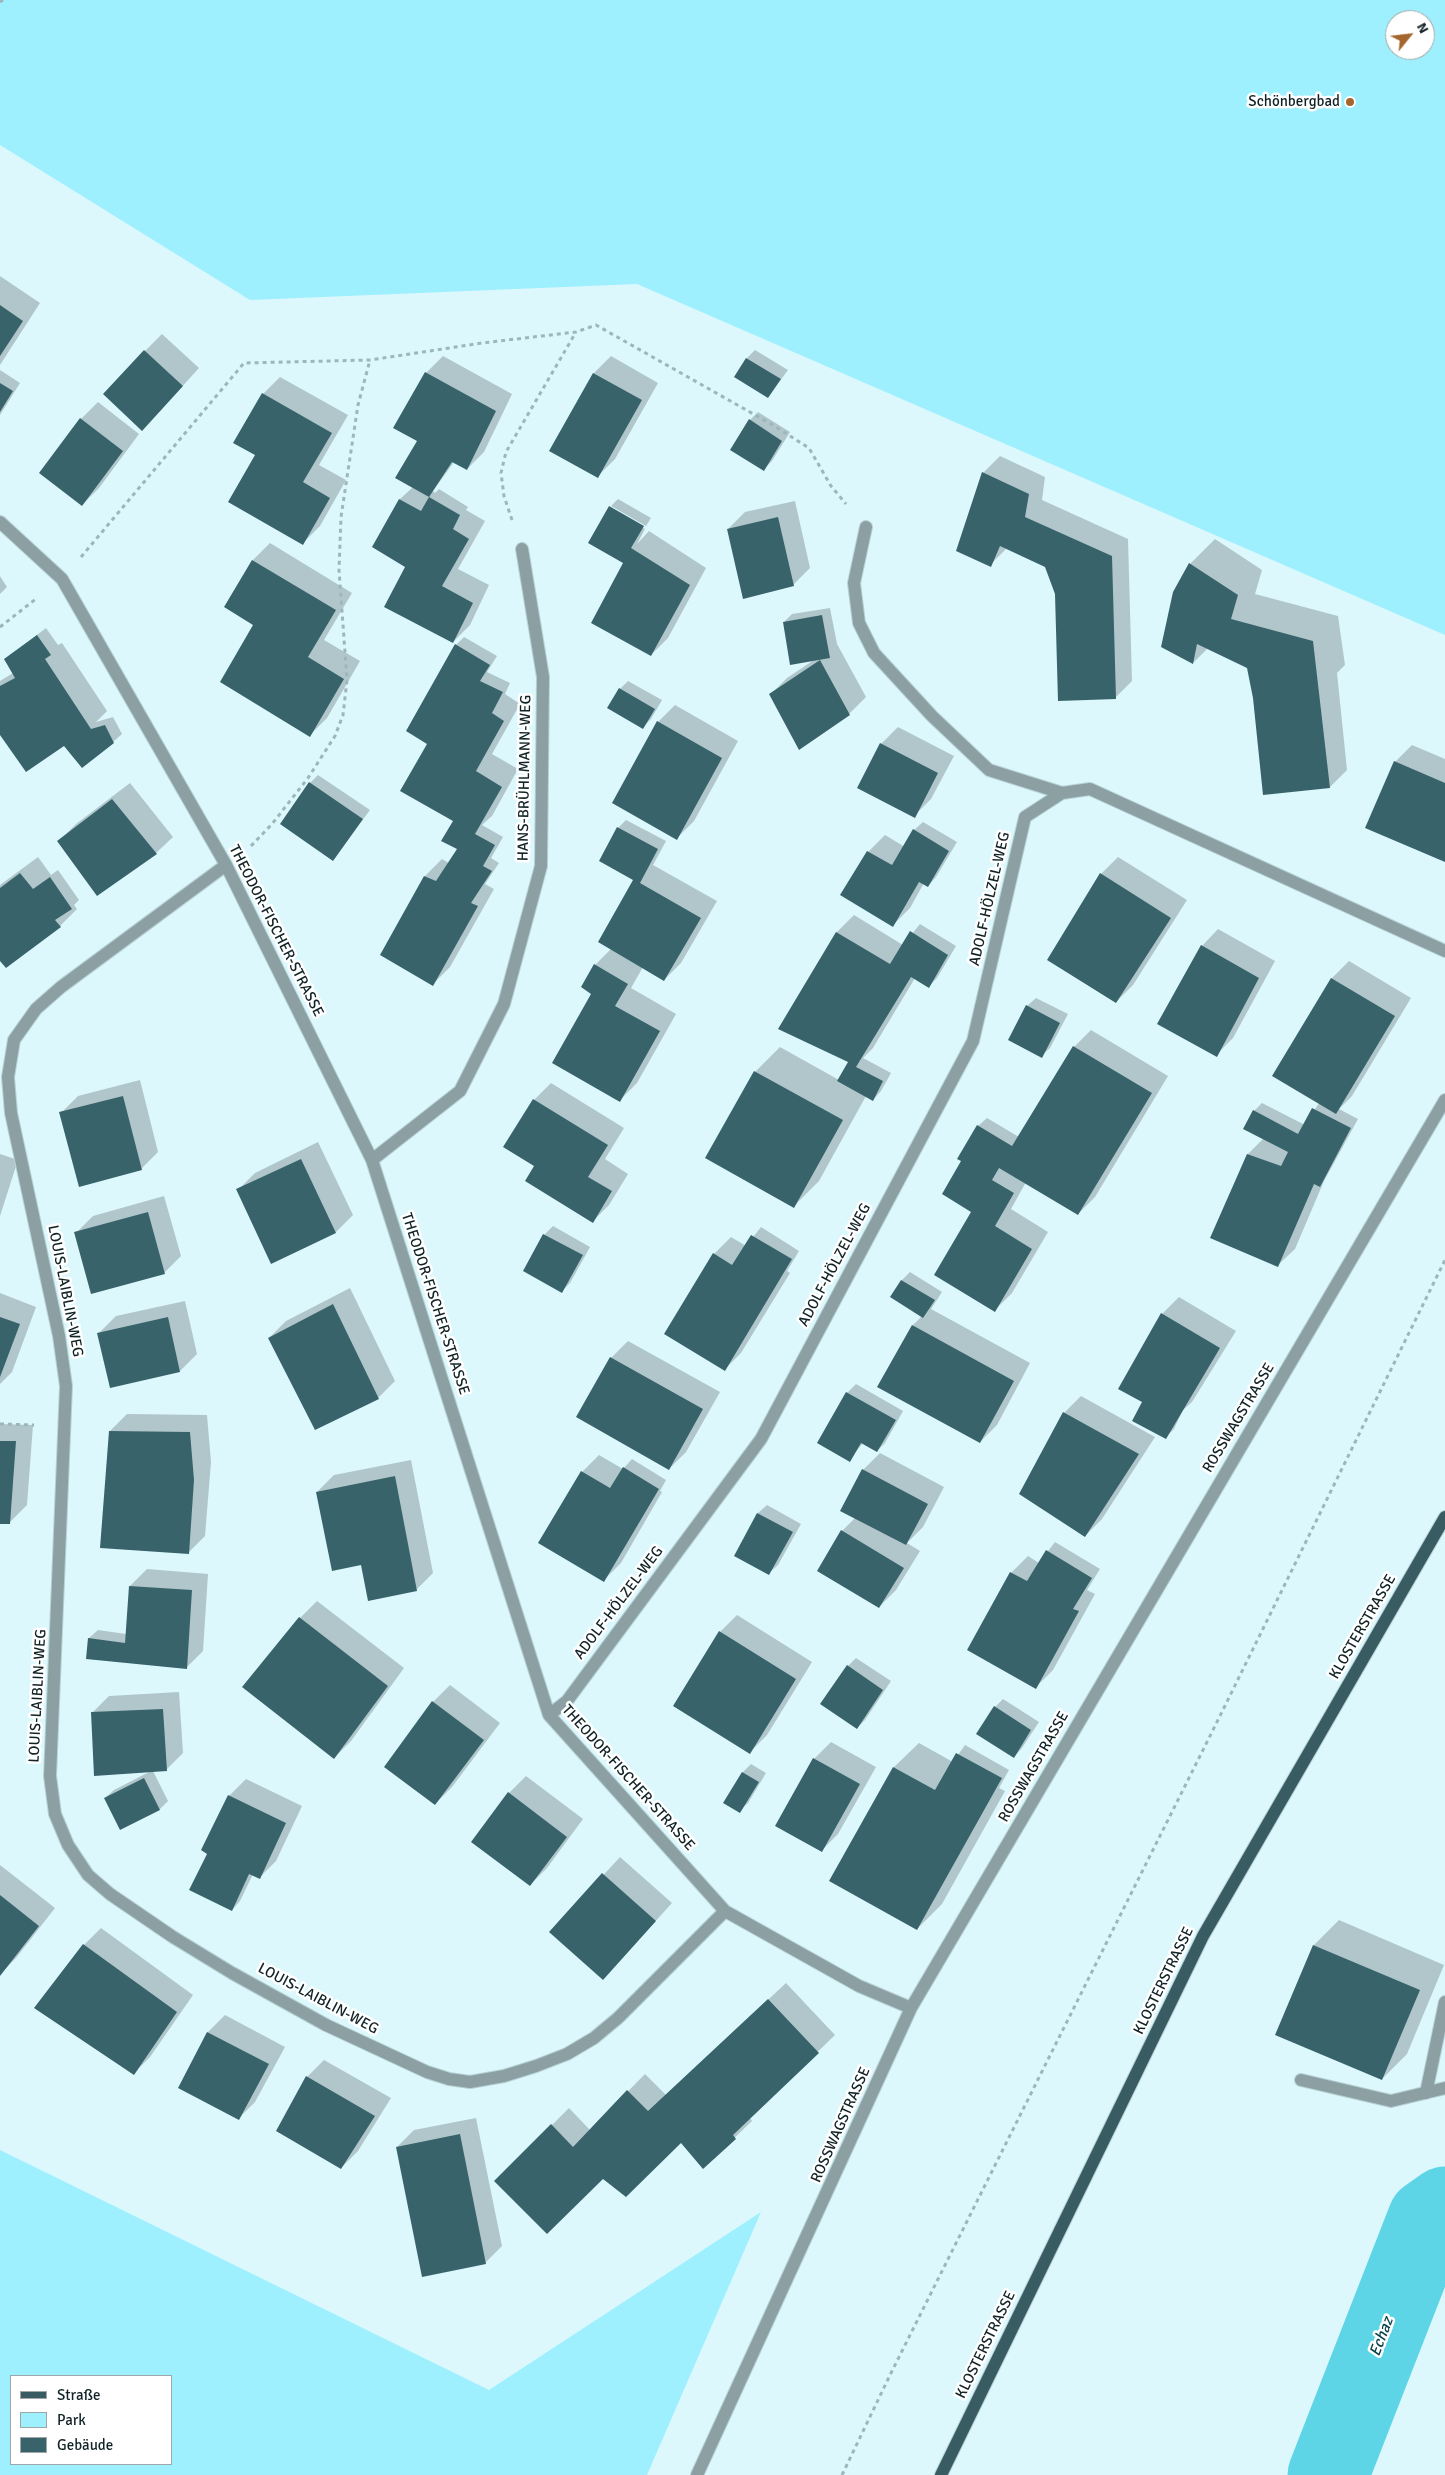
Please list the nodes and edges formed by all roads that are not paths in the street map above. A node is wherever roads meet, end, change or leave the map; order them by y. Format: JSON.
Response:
{"nodes":[{"id":1,"x":0,"y":522,"type":"edge"},
{"id":2,"x":866,"y":527,"type":"road end"},
{"id":3,"x":522,"y":549,"type":"road end"},
{"id":4,"x":1062,"y":792,"type":"junction"},
{"id":5,"x":226,"y":865,"type":"junction"},
{"id":6,"x":1445,"y":951,"type":"edge"},
{"id":7,"x":1445,"y":1100,"type":"edge"},
{"id":8,"x":372,"y":1160,"type":"junction"},
{"id":9,"x":1445,"y":1517,"type":"edge"},
{"id":10,"x":549,"y":1715,"type":"junction"},
{"id":11,"x":725,"y":1911,"type":"junction"},
{"id":12,"x":1445,"y":2002,"type":"edge"},
{"id":13,"x":912,"y":2008,"type":"junction"},
{"id":14,"x":1301,"y":2080,"type":"dead end"},
{"id":15,"x":1445,"y":2088,"type":"edge"},
{"id":16,"x":1426,"y":2093,"type":"junction"},
{"id":17,"x":697,"y":2475,"type":"edge"},
{"id":18,"x":941,"y":2475,"type":"edge"}],
"edges":[{"from":1,"to":5,"type":"street","name":"THEODOR-FISCHER-STRASSE"},
{"from":2,"to":4,"type":"street","name":"ADOLF-HÖLZEL-WEG"},
{"from":3,"to":8,"type":"street","name":"HANS-BRÜHLMANN-WEG"},
{"from":4,"to":6,"type":"street","name":"ADOLF-HÖLZEL-WEG"},
{"from":4,"to":10,"type":"street","name":"ADOLF-HÖLZEL-WEG"},
{"from":5,"to":8,"type":"street","name":"THEODOR-FISCHER-STRASSE"},
{"from":5,"to":11,"type":"street","name":"LOUIS-LAIBLIN-WEG"},
{"from":7,"to":13,"type":"street","name":"ROSSWAGSTRASSE"},
{"from":8,"to":10,"type":"street","name":"THEODOR-FISCHER-STRASSE"},
{"from":9,"to":18,"type":"main road","name":"KLOSTERSTRASSE"},
{"from":10,"to":11,"type":"street","name":"THEODOR-FISCHER-STRASSE"},
{"from":11,"to":13,"type":"street","name":"THEODOR-FISCHER-STRASSE"},
{"from":12,"to":16,"type":"street"},
{"from":13,"to":17,"type":"street","name":"ROSSWAGSTRASSE"},
{"from":14,"to":16,"type":"street"},
{"from":15,"to":16,"type":"street"}]}
